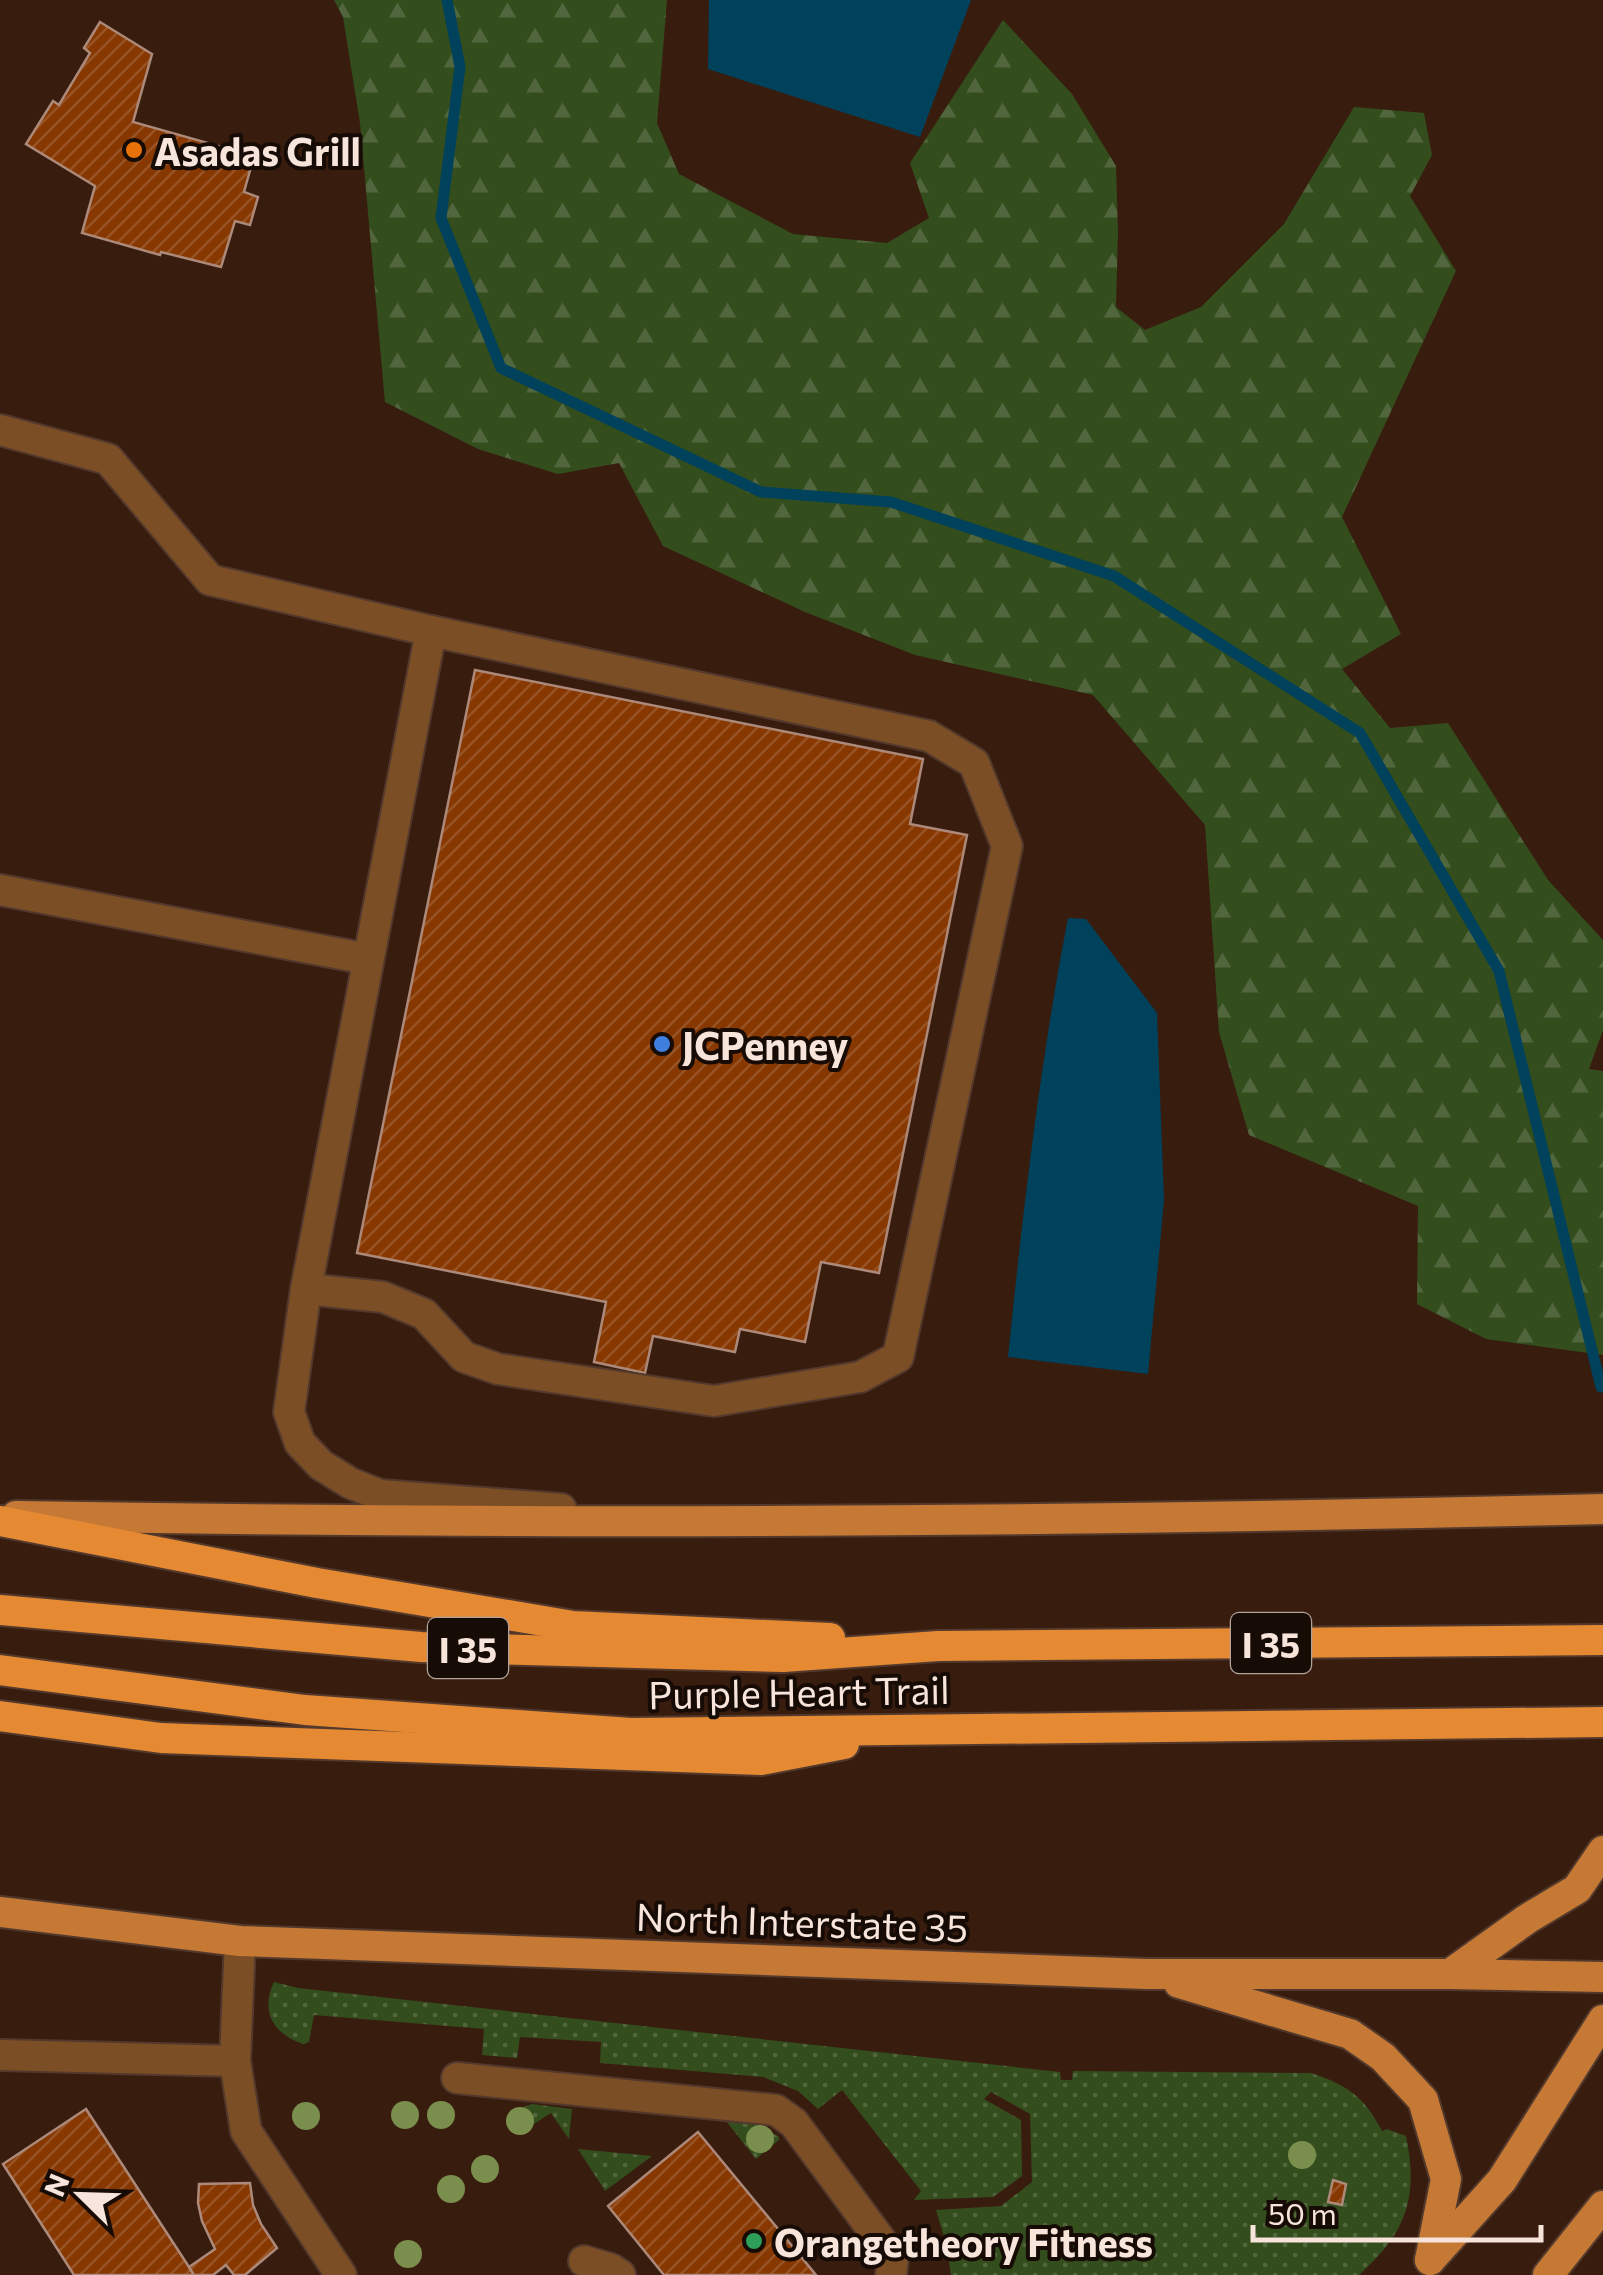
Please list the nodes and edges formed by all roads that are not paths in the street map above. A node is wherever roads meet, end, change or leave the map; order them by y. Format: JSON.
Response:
{"nodes":[{"id":1,"x":0,"y":430,"type":"edge"},
{"id":2,"x":430,"y":631,"type":"junction"},
{"id":3,"x":0,"y":890,"type":"edge"},
{"id":4,"x":368,"y":958,"type":"junction"},
{"id":5,"x":306,"y":1289,"type":"junction"},
{"id":6,"x":1603,"y":1509,"type":"edge"},
{"id":7,"x":1540,"y":1510,"type":"junction"},
{"id":8,"x":0,"y":1519,"type":"edge"},
{"id":9,"x":744,"y":1522,"type":"junction"},
{"id":10,"x":1603,"y":1531,"type":"edge"},
{"id":11,"x":0,"y":1610,"type":"edge"},
{"id":12,"x":1603,"y":1640,"type":"edge"},
{"id":13,"x":938,"y":1646,"type":"junction"},
{"id":14,"x":0,"y":1670,"type":"edge"},
{"id":15,"x":0,"y":1716,"type":"edge"},
{"id":16,"x":1603,"y":1722,"type":"edge"},
{"id":17,"x":920,"y":1730,"type":"junction"},
{"id":18,"x":1603,"y":1851,"type":"edge"},
{"id":19,"x":0,"y":1912,"type":"edge"},
{"id":20,"x":240,"y":1941,"type":"junction"},
{"id":21,"x":1146,"y":1974,"type":"junction"},
{"id":22,"x":1450,"y":1974,"type":"junction"},
{"id":23,"x":1603,"y":1977,"type":"edge"},
{"id":24,"x":1603,"y":2020,"type":"edge"},
{"id":25,"x":0,"y":2056,"type":"edge"},
{"id":26,"x":234,"y":2061,"type":"junction"},
{"id":27,"x":457,"y":2078,"type":"dead end"},
{"id":28,"x":1603,"y":2206,"type":"edge"},
{"id":29,"x":584,"y":2261,"type":"dead end"},
{"id":30,"x":1423,"y":2268,"type":"edge"},
{"id":31,"x":884,"y":2269,"type":"edge"},
{"id":32,"x":341,"y":2275,"type":"edge"},
{"id":33,"x":620,"y":2275,"type":"edge"},
{"id":34,"x":1548,"y":2275,"type":"edge"}],
"edges":[{"from":1,"to":2,"type":"lane"},
{"from":2,"to":4,"type":"lane"},
{"from":2,"to":5,"type":"lane"},
{"from":3,"to":4,"type":"lane"},
{"from":4,"to":5,"type":"lane"},
{"from":5,"to":9,"type":"lane"},
{"from":6,"to":7,"type":"main road"},
{"from":7,"to":9,"type":"main road"},
{"from":7,"to":10,"type":"main road"},
{"from":8,"to":9,"type":"main road"},
{"from":8,"to":13,"type":"highway"},
{"from":11,"to":13,"type":"highway","name":"Purple Heart Trail","number":"I 35"},
{"from":12,"to":13,"type":"highway","name":"Purple Heart Trail","number":"I 35"},
{"from":14,"to":17,"type":"highway","name":"Purple Heart Trail","number":"I 35"},
{"from":15,"to":17,"type":"highway"},
{"from":16,"to":17,"type":"highway","name":"Purple Heart Trail","number":"I 35"},
{"from":18,"to":22,"type":"main road"},
{"from":19,"to":20,"type":"main road","name":"North Interstate 35"},
{"from":20,"to":21,"type":"main road","name":"North Interstate 35"},
{"from":20,"to":26,"type":"lane"},
{"from":21,"to":22,"type":"main road","name":"North Interstate 35"},
{"from":21,"to":30,"type":"main road"},
{"from":22,"to":23,"type":"main road","name":"North Interstate 35"},
{"from":24,"to":30,"type":"main road"},
{"from":25,"to":26,"type":"lane"},
{"from":26,"to":32,"type":"lane"},
{"from":27,"to":31,"type":"lane"},
{"from":28,"to":34,"type":"main road"},
{"from":29,"to":33,"type":"lane"}]}
